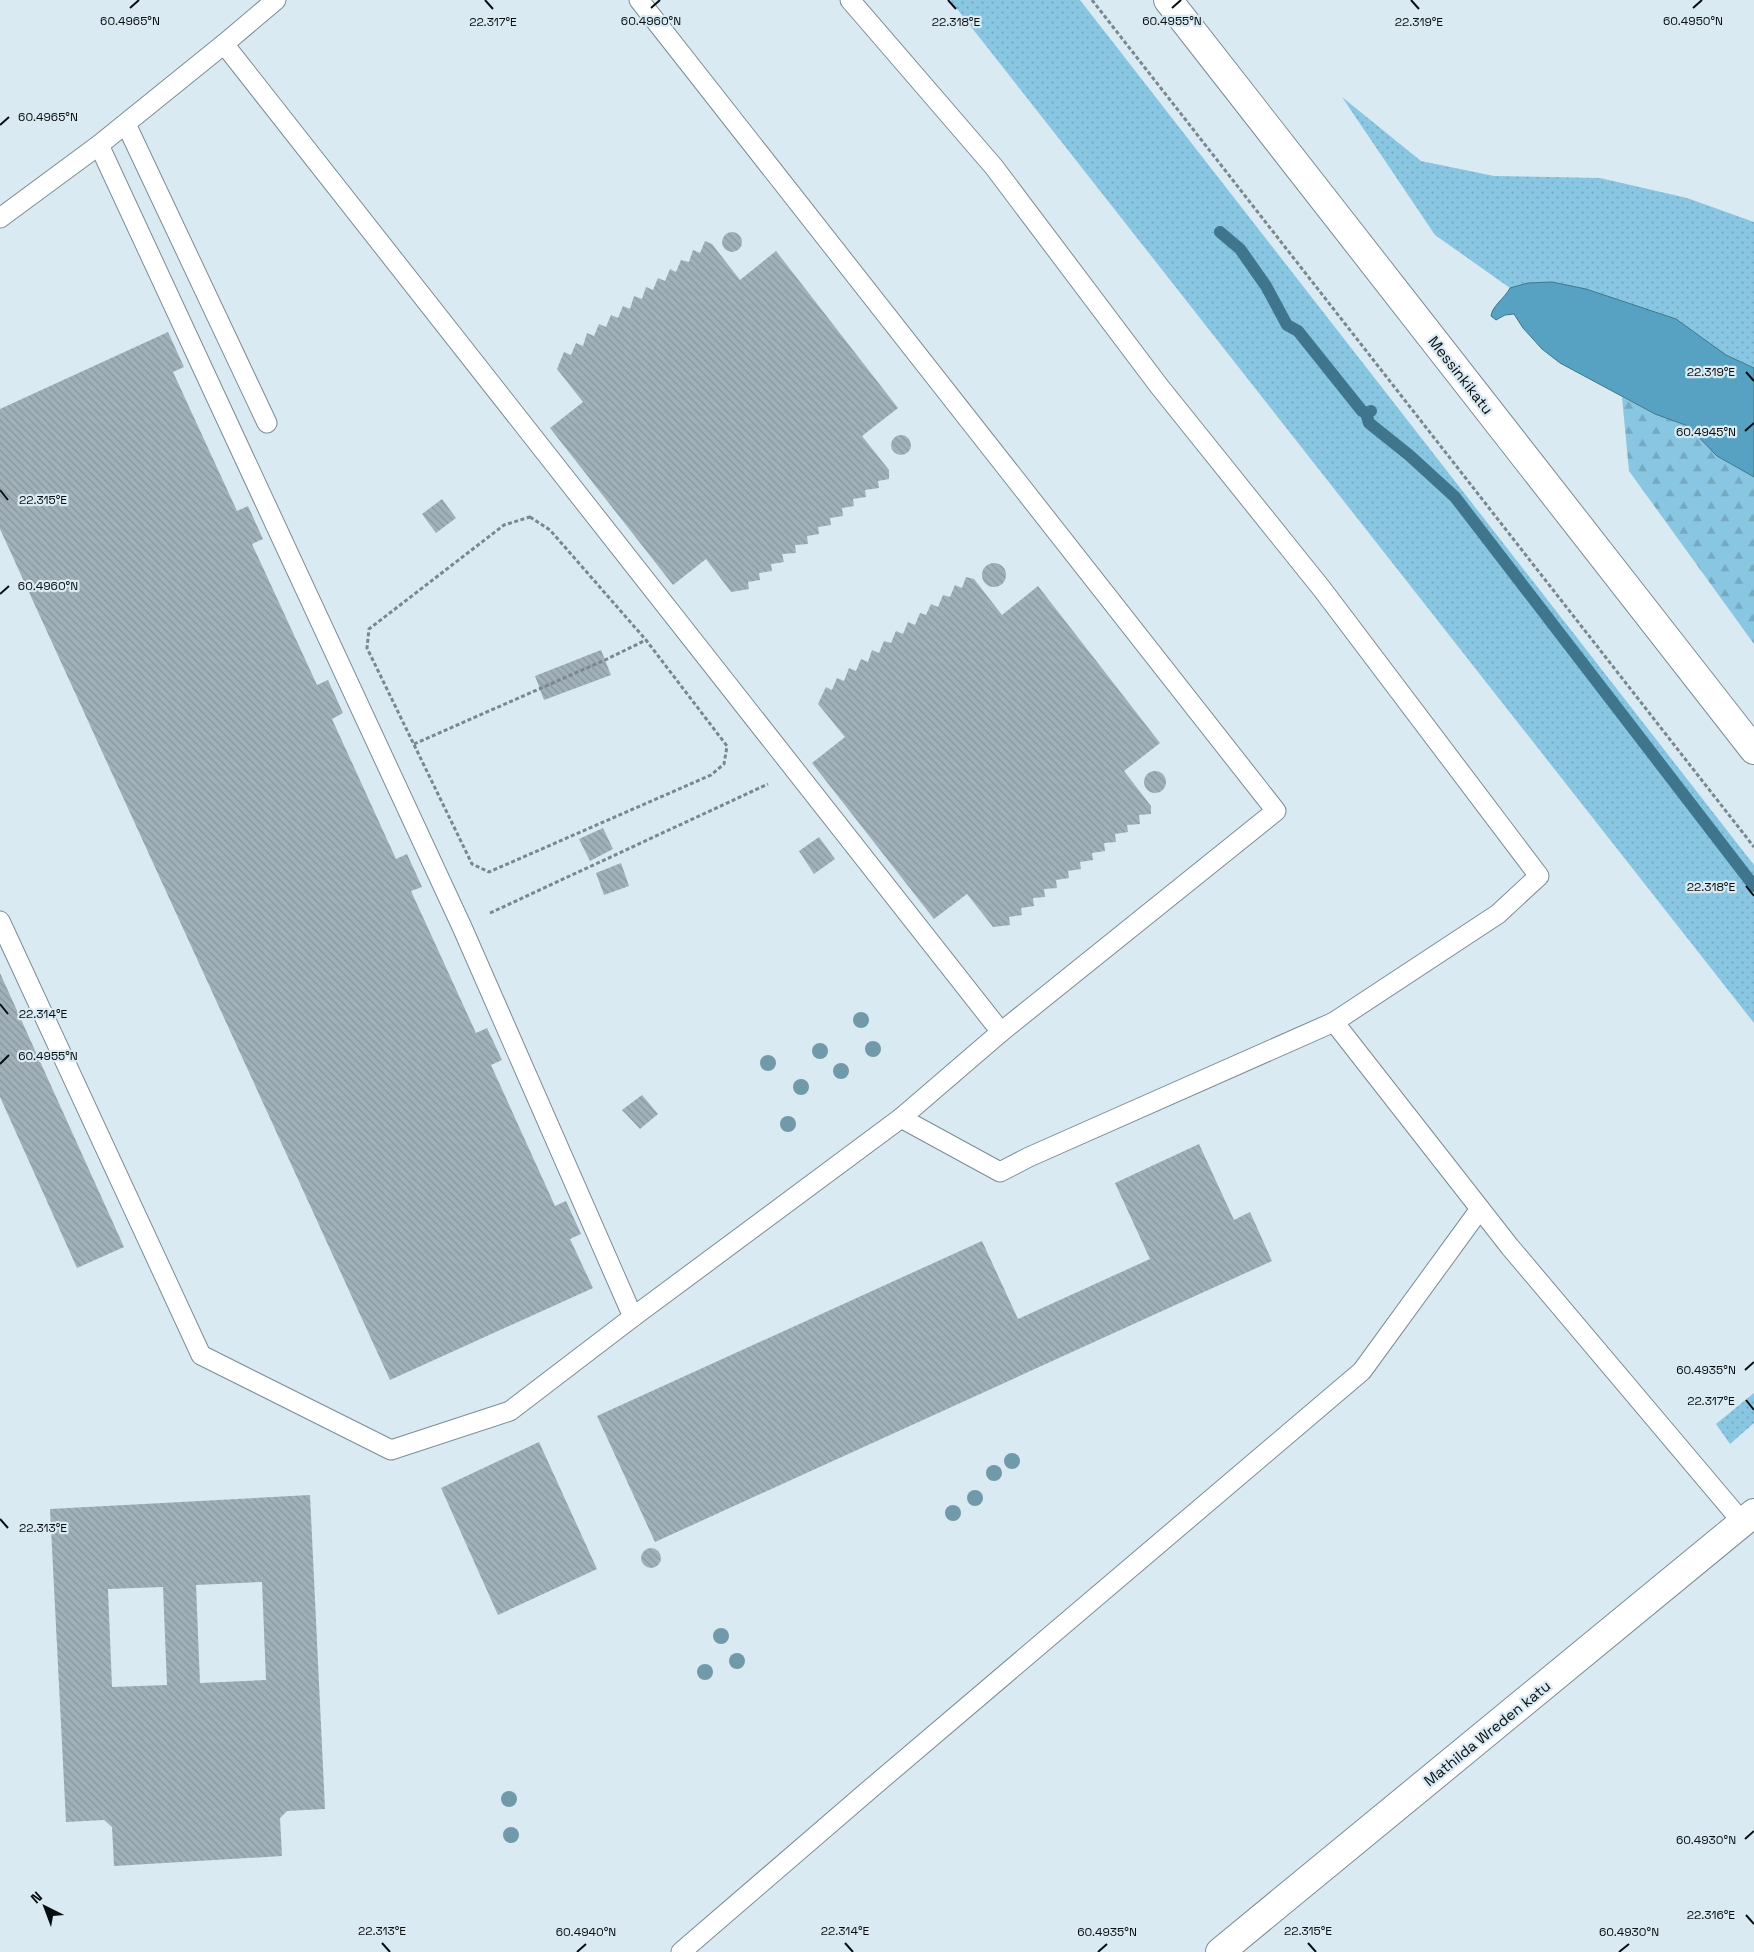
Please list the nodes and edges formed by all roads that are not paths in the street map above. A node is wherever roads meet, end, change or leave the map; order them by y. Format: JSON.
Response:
{"nodes":[{"id":1,"x":276,"y":0,"type":"edge"},
{"id":2,"x":639,"y":0,"type":"edge"},
{"id":3,"x":850,"y":0,"type":"edge"},
{"id":4,"x":1168,"y":0,"type":"edge"},
{"id":5,"x":224,"y":44,"type":"junction"},
{"id":6,"x":126,"y":124,"type":"junction"},
{"id":7,"x":99,"y":145,"type":"junction"},
{"id":8,"x":0,"y":218,"type":"edge"},
{"id":9,"x":267,"y":422,"type":"dead end"},
{"id":10,"x":1754,"y":750,"type":"edge"},
{"id":11,"x":0,"y":921,"type":"edge"},
{"id":12,"x":1334,"y":1022,"type":"junction"},
{"id":13,"x":1001,"y":1032,"type":"junction"},
{"id":14,"x":901,"y":1118,"type":"junction"},
{"id":15,"x":1480,"y":1209,"type":"junction"},
{"id":16,"x":633,"y":1316,"type":"junction"},
{"id":17,"x":1748,"y":1518,"type":"edge"},
{"id":18,"x":681,"y":1952,"type":"edge"},
{"id":19,"x":1220,"y":1952,"type":"edge"}],
"edges":[{"from":1,"to":5,"type":"lane"},
{"from":2,"to":13,"type":"lane"},
{"from":3,"to":12,"type":"lane"},
{"from":4,"to":10,"type":"street","name":"Messinkikatu"},
{"from":5,"to":6,"type":"lane"},
{"from":5,"to":13,"type":"lane"},
{"from":6,"to":7,"type":"lane"},
{"from":6,"to":9,"type":"lane"},
{"from":7,"to":8,"type":"lane"},
{"from":7,"to":16,"type":"lane"},
{"from":11,"to":16,"type":"lane"},
{"from":12,"to":14,"type":"lane"},
{"from":12,"to":15,"type":"lane"},
{"from":13,"to":14,"type":"lane"},
{"from":14,"to":16,"type":"lane"},
{"from":15,"to":17,"type":"lane"},
{"from":15,"to":18,"type":"lane"},
{"from":17,"to":19,"type":"street","name":"Mathilda Wreden katu"}]}
